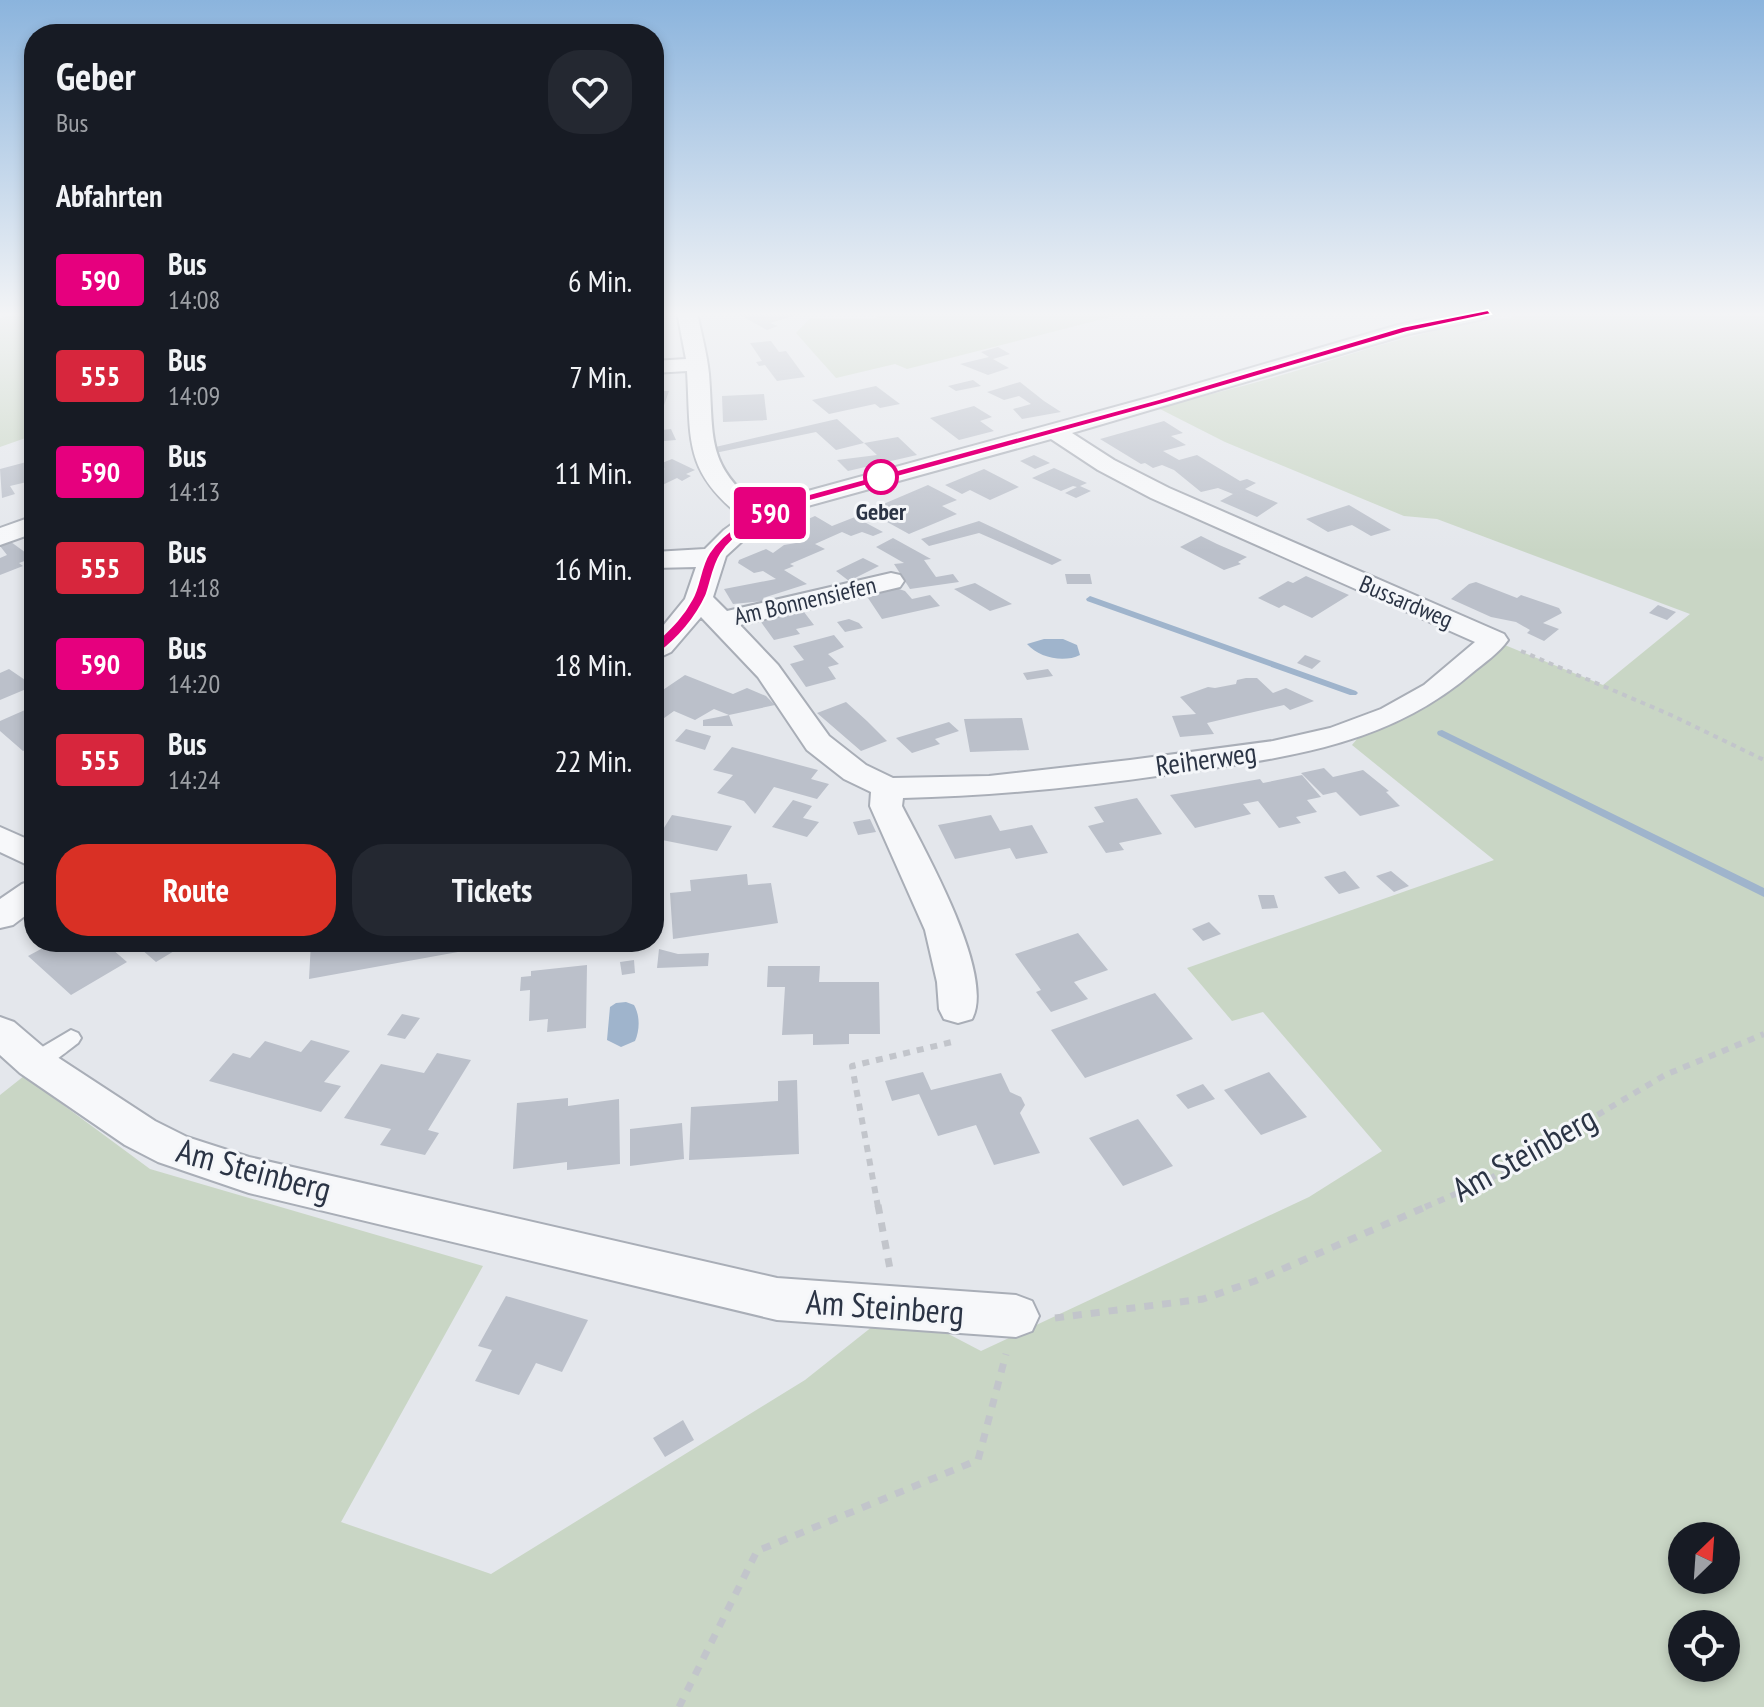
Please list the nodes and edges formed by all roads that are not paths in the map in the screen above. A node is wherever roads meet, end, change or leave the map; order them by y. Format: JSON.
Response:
{"nodes":[{"id":1,"x":697,"y":392,"type":"edge"},
{"id":2,"x":1189,"y":392,"type":"edge"},
{"id":3,"x":1054,"y":431,"type":"junction"},
{"id":4,"x":758,"y":518,"type":"junction"},
{"id":5,"x":24,"y":528,"type":"edge"},
{"id":6,"x":0,"y":537,"type":"edge"},
{"id":7,"x":714,"y":555,"type":"junction"},
{"id":8,"x":664,"y":560,"type":"edge"},
{"id":9,"x":891,"y":581,"type":"dead end"},
{"id":10,"x":699,"y":598,"type":"junction"},
{"id":11,"x":720,"y":621,"type":"junction"},
{"id":12,"x":1494,"y":640,"type":"joint"},
{"id":13,"x":664,"y":643,"type":"edge"},
{"id":14,"x":888,"y":788,"type":"junction"},
{"id":15,"x":0,"y":838,"type":"edge"},
{"id":16,"x":24,"y":851,"type":"edge"},
{"id":17,"x":24,"y":899,"type":"edge"},
{"id":18,"x":0,"y":916,"type":"edge"},
{"id":19,"x":958,"y":1009,"type":"road end"},
{"id":20,"x":0,"y":1032,"type":"edge"},
{"id":21,"x":71,"y":1038,"type":"dead end"},
{"id":22,"x":34,"y":1062,"type":"junction"},
{"id":23,"x":1016,"y":1316,"type":"road end"}],
"edges":[{"from":1,"to":4,"type":"street"},
{"from":2,"to":3,"type":"street"},
{"from":3,"to":4,"type":"street"},
{"from":3,"to":12,"type":"street","name":"Bussardweg"},
{"from":4,"to":7,"type":"street"},
{"from":5,"to":6,"type":"street"},
{"from":7,"to":8,"type":"street"},
{"from":7,"to":10,"type":"street"},
{"from":9,"to":11,"type":"street","name":"Am Bonnensiefen"},
{"from":10,"to":11,"type":"street","name":"Reiherweg"},
{"from":10,"to":13,"type":"street"},
{"from":11,"to":14,"type":"street","name":"Reiherweg"},
{"from":12,"to":14,"type":"street","name":"Reiherweg"},
{"from":14,"to":19,"type":"street"},
{"from":15,"to":16,"type":"street"},
{"from":17,"to":18,"type":"street"},
{"from":20,"to":22,"type":"street","name":"Am Steinberg"},
{"from":21,"to":22,"type":"lane"},
{"from":22,"to":23,"type":"street","name":"Am Steinberg"}]}
